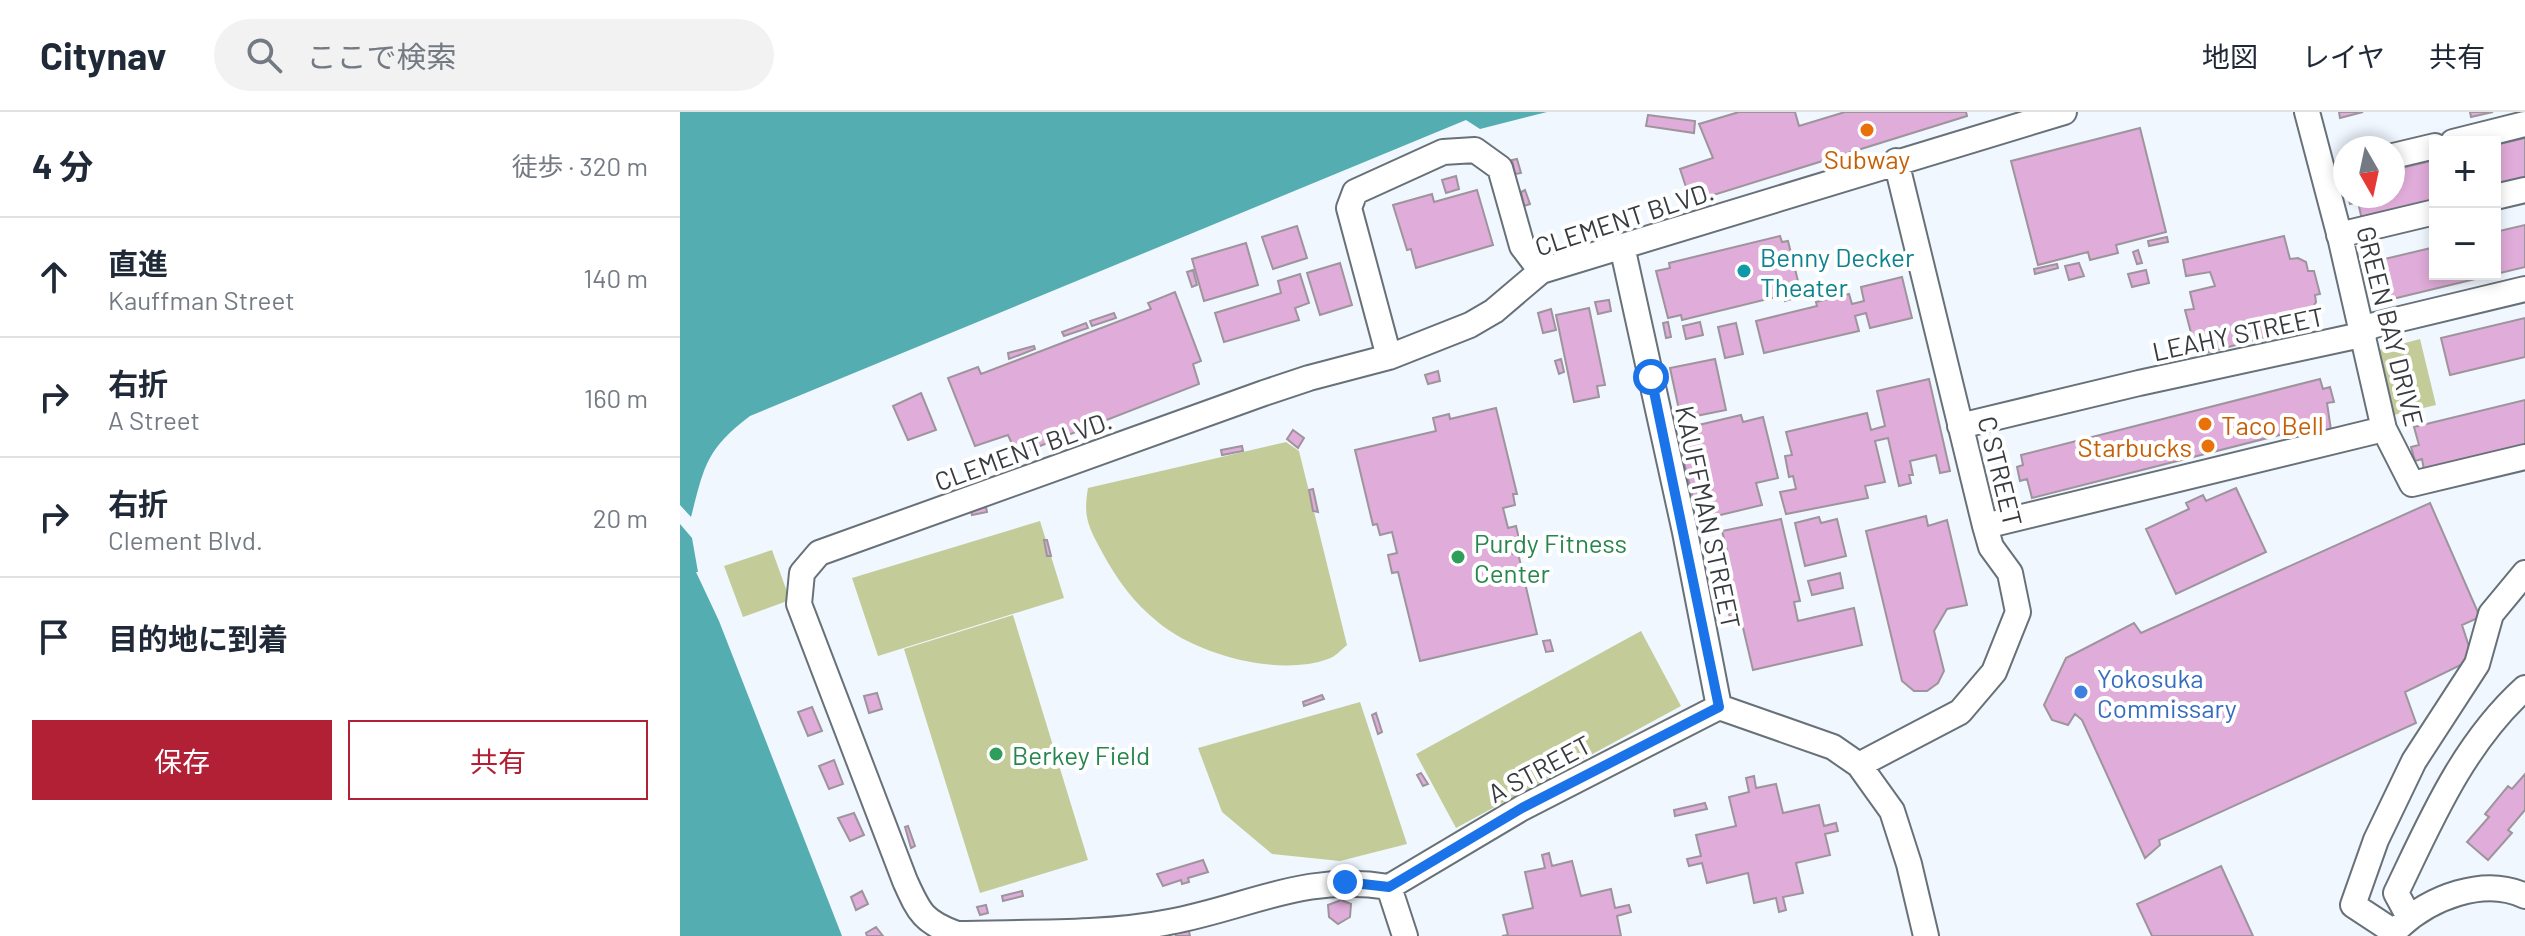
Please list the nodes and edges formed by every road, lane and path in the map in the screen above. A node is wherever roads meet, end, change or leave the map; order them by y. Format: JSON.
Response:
{"nodes":[{"id":1,"x":2064,"y":112,"type":"edge"},
{"id":2,"x":2307,"y":112,"type":"edge"},
{"id":3,"x":2525,"y":124,"type":"edge"},
{"id":4,"x":2477,"y":136,"type":"edge"},
{"id":5,"x":2429,"y":147,"type":"edge"},
{"id":6,"x":2405,"y":153,"type":"edge"},
{"id":7,"x":1896,"y":161,"type":"junction"},
{"id":8,"x":2333,"y":169,"type":"edge"},
{"id":9,"x":2525,"y":190,"type":"edge"},
{"id":10,"x":2501,"y":196,"type":"edge"},
{"id":11,"x":2337,"y":208,"type":"edge"},
{"id":12,"x":2429,"y":213,"type":"edge"},
{"id":13,"x":2339,"y":235,"type":"junction"},
{"id":14,"x":1622,"y":246,"type":"junction"},
{"id":15,"x":1541,"y":271,"type":"junction"},
{"id":16,"x":2525,"y":289,"type":"edge"},
{"id":17,"x":2361,"y":335,"type":"junction"},
{"id":18,"x":1389,"y":357,"type":"junction"},
{"id":19,"x":1960,"y":426,"type":"junction"},
{"id":20,"x":2384,"y":429,"type":"junction"},
{"id":21,"x":2525,"y":457,"type":"edge"},
{"id":22,"x":1985,"y":526,"type":"junction"},
{"id":23,"x":2525,"y":573,"type":"edge"},
{"id":24,"x":2525,"y":688,"type":"edge"},
{"id":25,"x":1719,"y":707,"type":"junction"},
{"id":26,"x":1859,"y":765,"type":"junction"},
{"id":27,"x":1389,"y":887,"type":"junction"},
{"id":28,"x":2525,"y":896,"type":"edge"},
{"id":29,"x":2398,"y":928,"type":"edge"},
{"id":30,"x":1405,"y":936,"type":"edge"},
{"id":31,"x":1926,"y":936,"type":"edge"}],
"edges":[{"from":1,"to":7,"type":"street","name":"CLEMENT BLVD."},
{"from":2,"to":8,"type":"street","name":"GREEN BAY DRIVE"},
{"from":3,"to":4,"type":"street"},
{"from":5,"to":6,"type":"street"},
{"from":7,"to":14,"type":"street","name":"CLEMENT BLVD."},
{"from":7,"to":19,"type":"street","name":"C STREET"},
{"from":9,"to":10,"type":"street"},
{"from":11,"to":13,"type":"street","name":"GREEN BAY DRIVE"},
{"from":12,"to":13,"type":"street"},
{"from":13,"to":17,"type":"street","name":"GREEN BAY DRIVE"},
{"from":14,"to":15,"type":"street","name":"CLEMENT BLVD."},
{"from":14,"to":25,"type":"street","name":"KAUFFMAN STREET"},
{"from":15,"to":18,"type":"street","name":"CLEMENT BLVD."},
{"from":15,"to":18,"type":"street"},
{"from":16,"to":17,"type":"street","name":"LEAHY STREET"},
{"from":17,"to":19,"type":"street","name":"LEAHY STREET"},
{"from":17,"to":20,"type":"street","name":"GREEN BAY DRIVE"},
{"from":18,"to":27,"type":"street","name":"CLEMENT BLVD."},
{"from":19,"to":22,"type":"street","name":"C STREET"},
{"from":20,"to":21,"type":"street","name":"GREEN BAY DRIVE"},
{"from":20,"to":22,"type":"street"},
{"from":22,"to":26,"type":"street","name":"C STREET"},
{"from":23,"to":29,"type":"street"},
{"from":24,"to":29,"type":"street"},
{"from":25,"to":26,"type":"street"},
{"from":25,"to":27,"type":"street","name":"A STREET"},
{"from":26,"to":31,"type":"street"},
{"from":27,"to":30,"type":"street"},
{"from":28,"to":29,"type":"street"}]}
